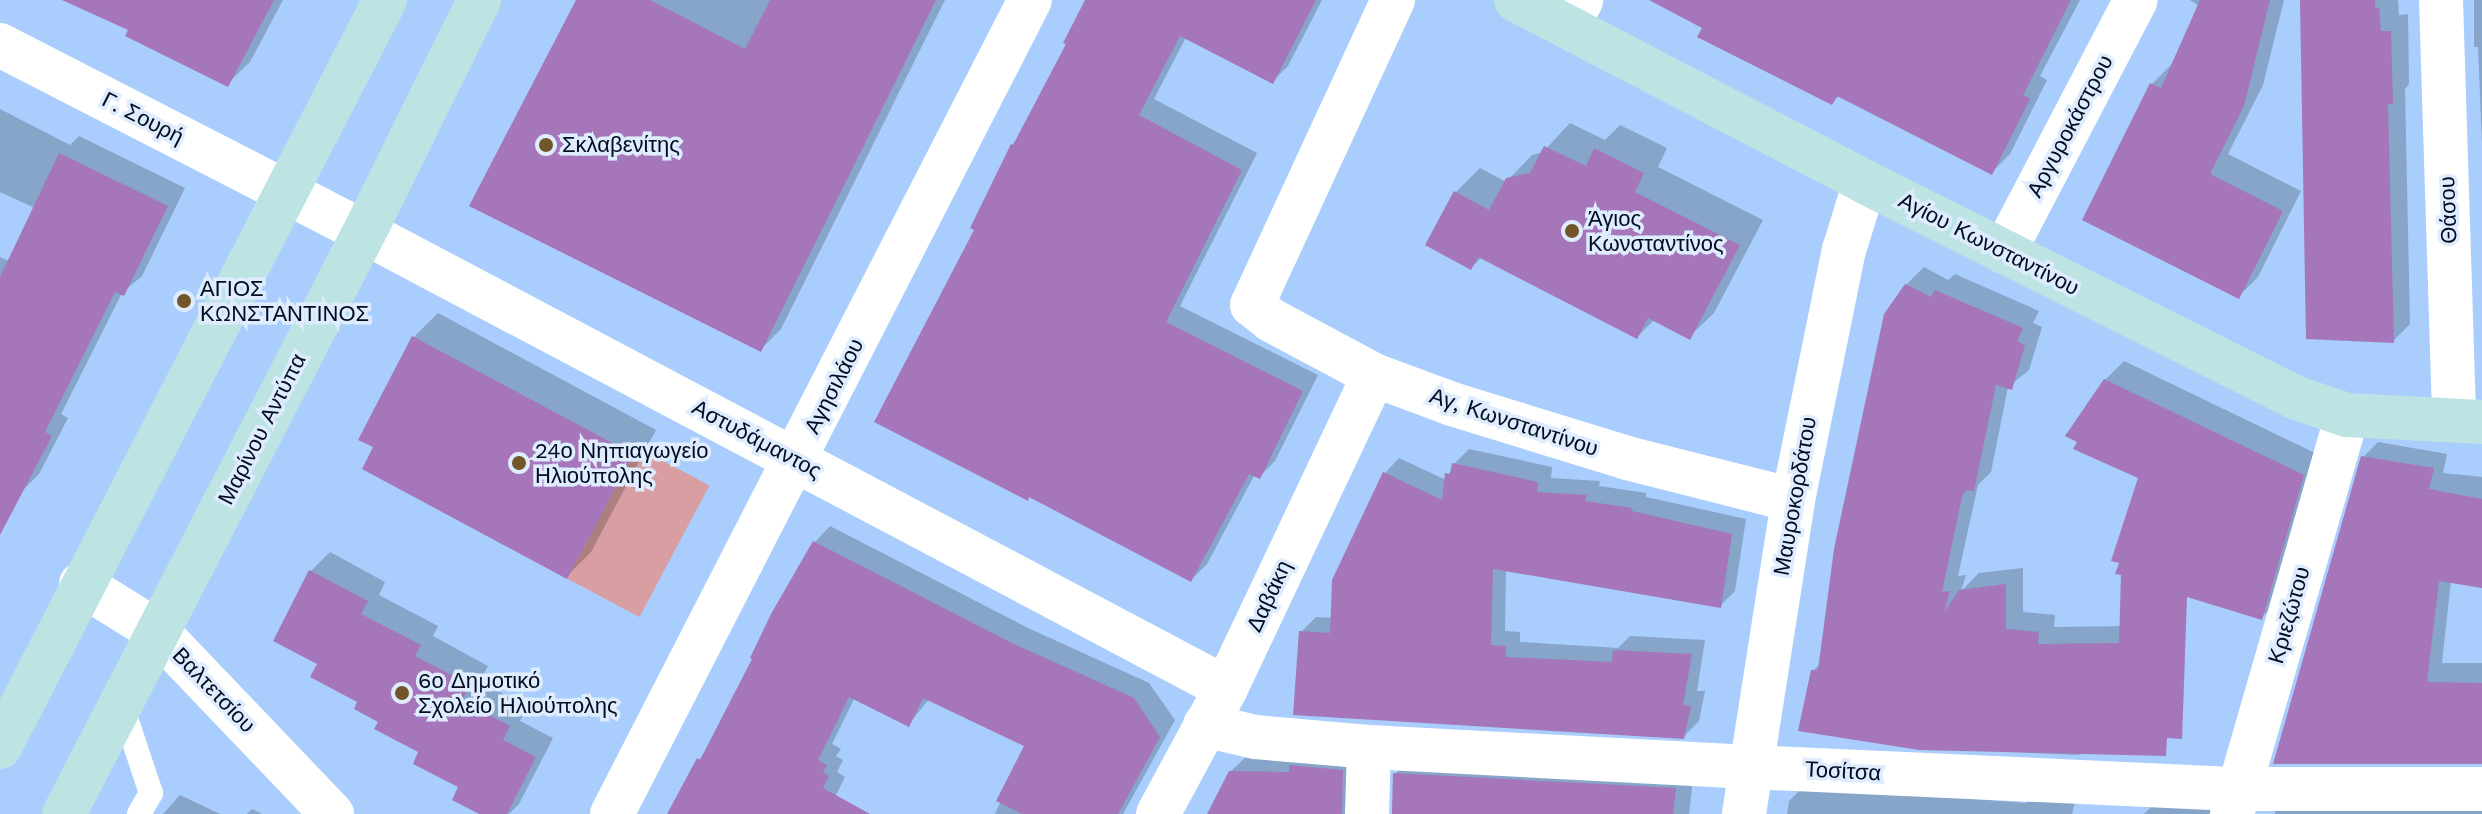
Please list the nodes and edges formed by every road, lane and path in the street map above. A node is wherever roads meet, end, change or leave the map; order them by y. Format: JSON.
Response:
{"nodes":[{"id":1,"x":385,"y":0,"type":"edge"},
{"id":2,"x":479,"y":0,"type":"edge"},
{"id":3,"x":1030,"y":0,"type":"edge"},
{"id":4,"x":1393,"y":0,"type":"edge"},
{"id":5,"x":1516,"y":0,"type":"edge"},
{"id":6,"x":2136,"y":0,"type":"edge"},
{"id":7,"x":2441,"y":0,"type":"edge"},
{"id":8,"x":1574,"y":13,"type":"edge"},
{"id":9,"x":0,"y":45,"type":"edge"},
{"id":10,"x":1865,"y":182,"type":"junction"},
{"id":11,"x":286,"y":191,"type":"junction"},
{"id":12,"x":364,"y":232,"type":"junction"},
{"id":13,"x":2004,"y":252,"type":"junction"},
{"id":14,"x":1374,"y":375,"type":"junction"},
{"id":15,"x":2347,"y":415,"type":"junction"},
{"id":16,"x":2468,"y":421,"type":"edge"},
{"id":17,"x":796,"y":459,"type":"junction"},
{"id":18,"x":1793,"y":500,"type":"junction"},
{"id":19,"x":81,"y":584,"type":"junction"},
{"id":20,"x":158,"y":632,"type":"junction"},
{"id":21,"x":121,"y":703,"type":"junction"},
{"id":22,"x":1215,"y":706,"type":"junction"},
{"id":23,"x":0,"y":747,"type":"edge"},
{"id":24,"x":1369,"y":747,"type":"junction"},
{"id":25,"x":1750,"y":767,"type":"junction"},
{"id":26,"x":2482,"y":789,"type":"edge"},
{"id":27,"x":2236,"y":801,"type":"edge"},
{"id":28,"x":64,"y":814,"type":"edge"},
{"id":29,"x":139,"y":814,"type":"edge"},
{"id":30,"x":332,"y":814,"type":"edge"},
{"id":31,"x":612,"y":814,"type":"edge"},
{"id":32,"x":1158,"y":814,"type":"edge"},
{"id":33,"x":1367,"y":814,"type":"edge"},
{"id":34,"x":1744,"y":814,"type":"edge"}],
"edges":[{"from":1,"to":11,"type":"main road"},
{"from":2,"to":12,"type":"main road","name":"Μαρίνου Αντύπα"},
{"from":3,"to":17,"type":"street","name":"Αγησιλάου"},
{"from":4,"to":14,"type":"street","name":"Αγ, Κωνσταντίνου"},
{"from":5,"to":8,"type":"main road","name":"Αγίου Κωνσταντίνου"},
{"from":6,"to":13,"type":"street","name":"Αργυροκάστρου"},
{"from":7,"to":16,"type":"street","name":"Θάσου"},
{"from":8,"to":10,"type":"main road","name":"Αγίου Κωνσταντίνου"},
{"from":9,"to":11,"type":"street","name":"Γ. Σουρή"},
{"from":10,"to":13,"type":"main road","name":"Αγίου Κωνσταντίνου"},
{"from":10,"to":18,"type":"street","name":"Μαυροκορδάτου"},
{"from":11,"to":12,"type":"street","name":"Αστυδάμαντος"},
{"from":11,"to":19,"type":"main road"},
{"from":12,"to":17,"type":"street","name":"Αστυδάμαντος"},
{"from":12,"to":20,"type":"main road","name":"Μαρίνου Αντύπα"},
{"from":13,"to":15,"type":"main road","name":"Αγίου Κωνσταντίνου"},
{"from":14,"to":18,"type":"street","name":"Αγ, Κωνσταντίνου"},
{"from":14,"to":22,"type":"street","name":"Δαβάκη"},
{"from":15,"to":16,"type":"main road","name":"Αγίου Κωνσταντίνου"},
{"from":15,"to":27,"type":"street","name":"Κριεζώτου"},
{"from":17,"to":22,"type":"street","name":"Αστυδάμαντος"},
{"from":17,"to":31,"type":"street","name":"Αγησιλάου"},
{"from":18,"to":25,"type":"street","name":"Μαυροκορδάτου"},
{"from":19,"to":20,"type":"street","name":"Βαλτετσίου"},
{"from":19,"to":23,"type":"main road"},
{"from":20,"to":21,"type":"main road","name":"Μαρίνου Αντύπα"},
{"from":20,"to":30,"type":"street","name":"Βαλτετσίου"},
{"from":21,"to":28,"type":"main road","name":"Μαρίνου Αντύπα"},
{"from":21,"to":29,"type":"lane"},
{"from":22,"to":24,"type":"street","name":"Τοσίτσα"},
{"from":22,"to":32,"type":"street","name":"Δαβάκη"},
{"from":24,"to":25,"type":"street","name":"Τοσίτσα"},
{"from":24,"to":33,"type":"street"},
{"from":25,"to":27,"type":"street","name":"Τοσίτσα"},
{"from":25,"to":34,"type":"street","name":"Μαυροκορδάτου"},
{"from":26,"to":27,"type":"street","name":"Τοσίτσα"}]}
